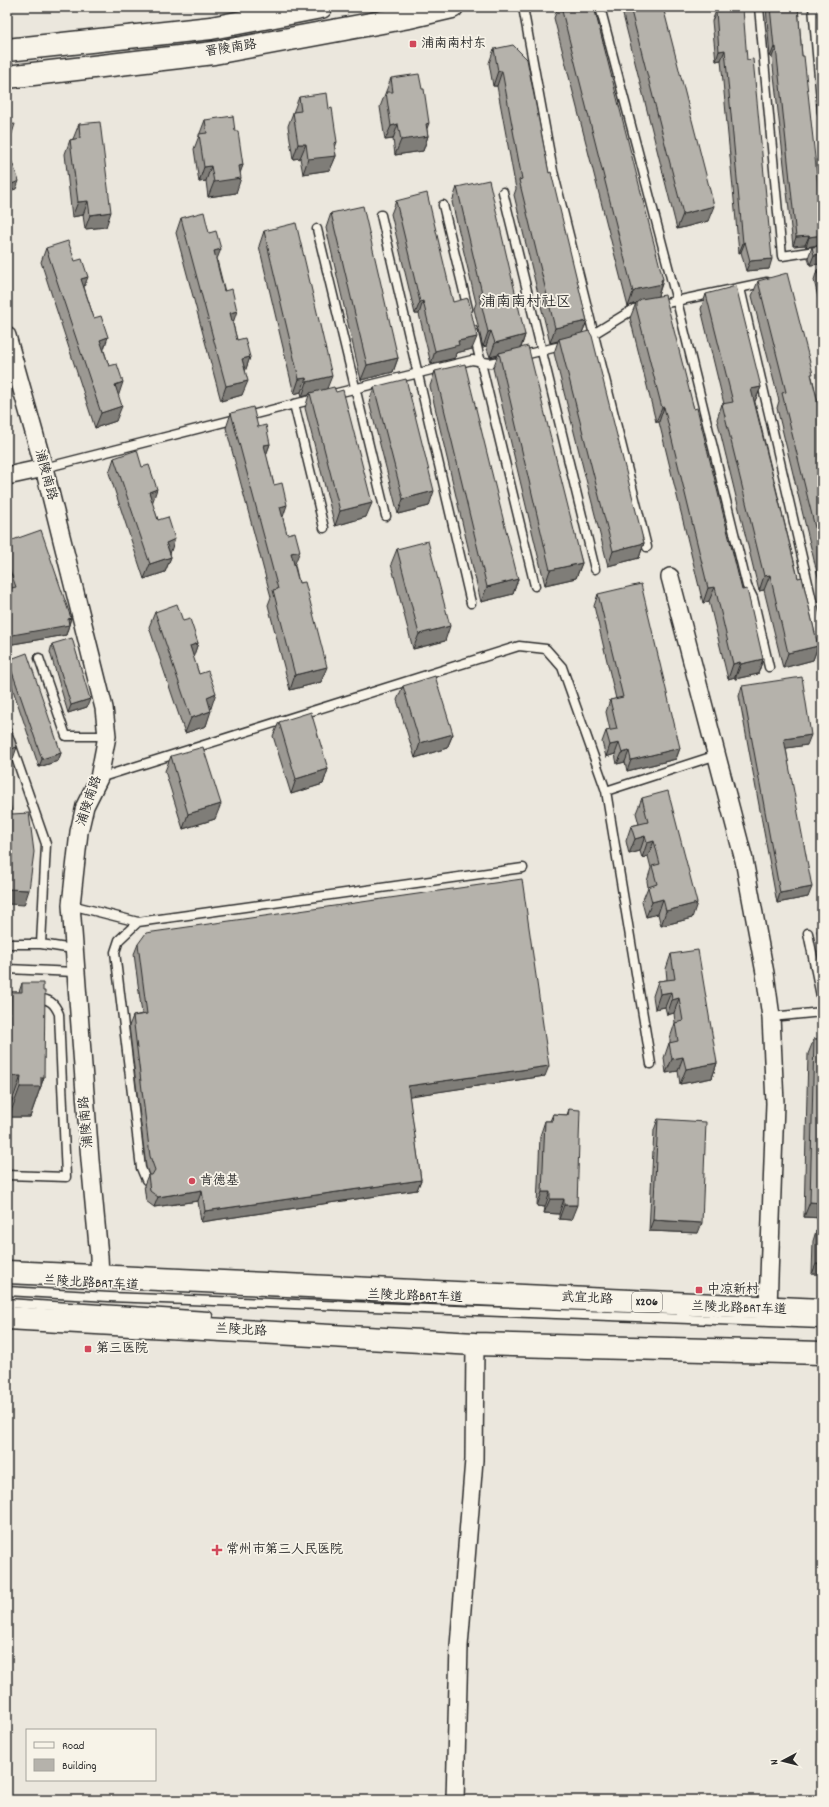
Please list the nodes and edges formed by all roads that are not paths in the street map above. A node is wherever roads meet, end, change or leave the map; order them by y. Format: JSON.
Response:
{"nodes":[{"id":1,"x":321,"y":7,"type":"edge"},
{"id":2,"x":452,"y":7,"type":"edge"},
{"id":3,"x":523,"y":7,"type":"edge"},
{"id":4,"x":600,"y":7,"type":"edge"},
{"id":5,"x":758,"y":7,"type":"edge"},
{"id":6,"x":813,"y":7,"type":"edge"},
{"id":7,"x":7,"y":50,"type":"edge"},
{"id":8,"x":7,"y":77,"type":"edge"},
{"id":9,"x":822,"y":112,"type":"edge"},
{"id":10,"x":503,"y":192,"type":"dead end"},
{"id":11,"x":443,"y":205,"type":"dead end"},
{"id":12,"x":381,"y":215,"type":"dead end"},
{"id":13,"x":316,"y":229,"type":"dead end"},
{"id":14,"x":822,"y":250,"type":"edge"},
{"id":15,"x":778,"y":280,"type":"edge"},
{"id":16,"x":740,"y":288,"type":"junction"},
{"id":17,"x":677,"y":301,"type":"junction"},
{"id":18,"x":595,"y":334,"type":"junction"},
{"id":19,"x":7,"y":336,"type":"edge"},
{"id":20,"x":542,"y":351,"type":"junction"},
{"id":21,"x":481,"y":362,"type":"junction"},
{"id":22,"x":418,"y":374,"type":"junction"},
{"id":23,"x":355,"y":389,"type":"junction"},
{"id":24,"x":294,"y":404,"type":"junction"},
{"id":25,"x":44,"y":468,"type":"junction"},
{"id":26,"x":7,"y":476,"type":"edge"},
{"id":27,"x":386,"y":516,"type":"dead end"},
{"id":28,"x":324,"y":528,"type":"dead end"},
{"id":29,"x":647,"y":547,"type":"dead end"},
{"id":30,"x":595,"y":569,"type":"dead end"},
{"id":31,"x":670,"y":577,"type":"dead end"},
{"id":32,"x":535,"y":586,"type":"dead end"},
{"id":33,"x":471,"y":603,"type":"dead end"},
{"id":34,"x":822,"y":644,"type":"edge"},
{"id":35,"x":39,"y":658,"type":"dead end"},
{"id":36,"x":769,"y":667,"type":"dead end"},
{"id":37,"x":7,"y":732,"type":"edge"},
{"id":38,"x":107,"y":736,"type":"junction"},
{"id":39,"x":717,"y":756,"type":"junction"},
{"id":40,"x":99,"y":778,"type":"junction"},
{"id":41,"x":606,"y":791,"type":"junction"},
{"id":42,"x":523,"y":868,"type":"dead end"},
{"id":43,"x":71,"y":905,"type":"junction"},
{"id":44,"x":138,"y":922,"type":"junction"},
{"id":45,"x":808,"y":933,"type":"dead end"},
{"id":46,"x":7,"y":944,"type":"edge"},
{"id":47,"x":41,"y":944,"type":"junction"},
{"id":48,"x":73,"y":949,"type":"junction"},
{"id":49,"x":7,"y":969,"type":"edge"},
{"id":50,"x":75,"y":972,"type":"junction"},
{"id":51,"x":30,"y":998,"type":"edge"},
{"id":52,"x":822,"y":1001,"type":"edge"},
{"id":53,"x":822,"y":1012,"type":"edge"},
{"id":54,"x":772,"y":1017,"type":"junction"},
{"id":55,"x":651,"y":1064,"type":"dead end"},
{"id":56,"x":7,"y":1176,"type":"edge"},
{"id":57,"x":146,"y":1180,"type":"dead end"},
{"id":58,"x":7,"y":1272,"type":"edge"},
{"id":59,"x":100,"y":1277,"type":"junction"},
{"id":60,"x":7,"y":1291,"type":"edge"},
{"id":61,"x":7,"y":1303,"type":"edge"},
{"id":62,"x":768,"y":1307,"type":"junction"},
{"id":63,"x":822,"y":1310,"type":"edge"},
{"id":64,"x":208,"y":1316,"type":"dead end"},
{"id":65,"x":7,"y":1318,"type":"edge"},
{"id":66,"x":822,"y":1324,"type":"edge"},
{"id":67,"x":475,"y":1344,"type":"junction"},
{"id":68,"x":822,"y":1353,"type":"edge"},
{"id":69,"x":455,"y":1800,"type":"edge"}],
"edges":[{"from":1,"to":7,"type":"main road","name":"晋陵南路"},
{"from":2,"to":8,"type":"main road","name":"晋陵南路"},
{"from":3,"to":18,"type":"lane"},
{"from":4,"to":17,"type":"lane"},
{"from":5,"to":14,"type":"lane"},
{"from":6,"to":9,"type":"lane"},
{"from":10,"to":20,"type":"lane"},
{"from":11,"to":21,"type":"lane"},
{"from":12,"to":22,"type":"lane"},
{"from":13,"to":23,"type":"lane"},
{"from":15,"to":16,"type":"lane"},
{"from":16,"to":17,"type":"lane"},
{"from":16,"to":34,"type":"lane"},
{"from":17,"to":18,"type":"lane"},
{"from":17,"to":36,"type":"lane"},
{"from":18,"to":20,"type":"lane"},
{"from":18,"to":29,"type":"lane"},
{"from":19,"to":25,"type":"street","name":"浦陵南路"},
{"from":20,"to":21,"type":"lane"},
{"from":20,"to":30,"type":"lane"},
{"from":21,"to":22,"type":"lane"},
{"from":21,"to":32,"type":"lane"},
{"from":22,"to":23,"type":"lane"},
{"from":22,"to":33,"type":"lane"},
{"from":23,"to":24,"type":"lane"},
{"from":23,"to":27,"type":"lane"},
{"from":24,"to":25,"type":"lane"},
{"from":24,"to":28,"type":"lane"},
{"from":25,"to":26,"type":"street"},
{"from":25,"to":38,"type":"street","name":"浦陵南路"},
{"from":31,"to":39,"type":"street"},
{"from":35,"to":38,"type":"lane"},
{"from":37,"to":47,"type":"lane"},
{"from":38,"to":40,"type":"street","name":"浦陵南路"},
{"from":39,"to":41,"type":"lane"},
{"from":39,"to":54,"type":"street"},
{"from":40,"to":41,"type":"lane"},
{"from":40,"to":43,"type":"street","name":"浦陵南路"},
{"from":41,"to":55,"type":"lane"},
{"from":42,"to":44,"type":"lane"},
{"from":43,"to":44,"type":"lane"},
{"from":43,"to":48,"type":"street","name":"浦陵南路"},
{"from":44,"to":57,"type":"lane"},
{"from":45,"to":52,"type":"lane"},
{"from":46,"to":47,"type":"lane"},
{"from":47,"to":48,"type":"lane"},
{"from":48,"to":50,"type":"street","name":"浦陵南路"},
{"from":49,"to":50,"type":"lane"},
{"from":50,"to":59,"type":"street","name":"浦陵南路"},
{"from":51,"to":56,"type":"lane"},
{"from":53,"to":54,"type":"lane"},
{"from":54,"to":62,"type":"street"},
{"from":58,"to":59,"type":"main road"},
{"from":59,"to":62,"type":"main road","name":"武宜北路","number":"X206"},
{"from":60,"to":66,"type":"lane","name":"兰陵北路BRT车道"},
{"from":61,"to":64,"type":"lane","name":"兰陵北路BRT车道"},
{"from":62,"to":63,"type":"main road","name":"武宜北路","number":"X206"},
{"from":65,"to":67,"type":"main road","name":"兰陵北路"},
{"from":67,"to":68,"type":"main road"},
{"from":67,"to":69,"type":"street"}]}
